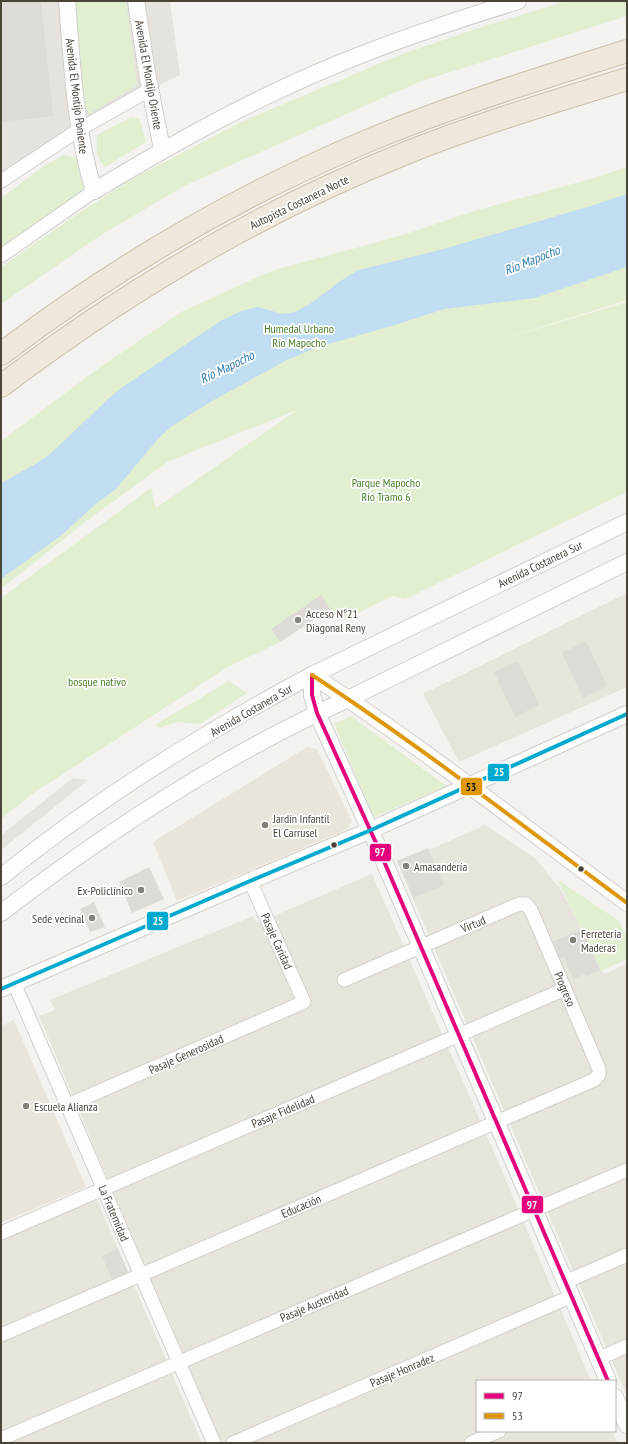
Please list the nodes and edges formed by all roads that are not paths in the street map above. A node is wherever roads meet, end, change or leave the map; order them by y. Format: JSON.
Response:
{"nodes":[{"id":1,"x":67,"y":1,"type":"edge"},
{"id":2,"x":136,"y":1,"type":"edge"},
{"id":3,"x":518,"y":1,"type":"edge"},
{"id":4,"x":627,"y":51,"type":"edge"},
{"id":5,"x":627,"y":79,"type":"edge"},
{"id":6,"x":151,"y":89,"type":"junction"},
{"id":7,"x":80,"y":129,"type":"junction"},
{"id":8,"x":162,"y":150,"type":"junction"},
{"id":9,"x":1,"y":181,"type":"edge"},
{"id":10,"x":94,"y":191,"type":"junction"},
{"id":11,"x":1,"y":256,"type":"edge"},
{"id":12,"x":1,"y":354,"type":"edge"},
{"id":13,"x":1,"y":386,"type":"edge"},
{"id":14,"x":627,"y":522,"type":"edge"},
{"id":15,"x":627,"y":562,"type":"edge"},
{"id":16,"x":312,"y":675,"type":"junction"},
{"id":17,"x":348,"y":699,"type":"junction"},
{"id":18,"x":317,"y":713,"type":"junction"},
{"id":19,"x":627,"y":714,"type":"edge"},
{"id":20,"x":469,"y":786,"type":"junction"},
{"id":21,"x":371,"y":830,"type":"junction"},
{"id":22,"x":1,"y":877,"type":"edge"},
{"id":23,"x":250,"y":881,"type":"junction"},
{"id":24,"x":627,"y":903,"type":"edge"},
{"id":25,"x":526,"y":904,"type":"joint"},
{"id":26,"x":1,"y":913,"type":"edge"},
{"id":27,"x":421,"y":947,"type":"junction"},
{"id":28,"x":344,"y":980,"type":"dead end"},
{"id":29,"x":8,"y":986,"type":"edge"},
{"id":30,"x":565,"y":989,"type":"junction"},
{"id":31,"x":304,"y":1002,"type":"joint"},
{"id":32,"x":459,"y":1035,"type":"junction"},
{"id":33,"x":599,"y":1075,"type":"joint"},
{"id":34,"x":68,"y":1105,"type":"junction"},
{"id":35,"x":496,"y":1122,"type":"junction"},
{"id":36,"x":627,"y":1170,"type":"edge"},
{"id":37,"x":104,"y":1189,"type":"junction"},
{"id":38,"x":534,"y":1210,"type":"junction"},
{"id":39,"x":1,"y":1233,"type":"edge"},
{"id":40,"x":627,"y":1255,"type":"edge"},
{"id":41,"x":141,"y":1275,"type":"junction"},
{"id":42,"x":565,"y":1282,"type":"junction"},
{"id":43,"x":572,"y":1296,"type":"junction"},
{"id":44,"x":1,"y":1335,"type":"edge"},
{"id":45,"x":627,"y":1346,"type":"edge"},
{"id":46,"x":598,"y":1359,"type":"junction"},
{"id":47,"x":179,"y":1362,"type":"junction"},
{"id":48,"x":608,"y":1380,"type":"edge"},
{"id":49,"x":616,"y":1399,"type":"edge"},
{"id":50,"x":627,"y":1425,"type":"edge"},
{"id":51,"x":497,"y":1432,"type":"edge"},
{"id":52,"x":1,"y":1439,"type":"edge"},
{"id":53,"x":214,"y":1443,"type":"edge"},
{"id":54,"x":233,"y":1443,"type":"edge"},
{"id":55,"x":471,"y":1443,"type":"edge"}],
"edges":[{"from":1,"to":7,"type":"street","name":"Avenida El Montijo Poniente"},
{"from":2,"to":6,"type":"street","name":"Avenida El Montijo Oriente"},
{"from":3,"to":8,"type":"street"},
{"from":4,"to":12,"type":"highway"},
{"from":5,"to":13,"type":"highway","name":"Autopista Costanera Norte"},
{"from":6,"to":7,"type":"street"},
{"from":6,"to":8,"type":"street","name":"Avenida El Montijo Oriente"},
{"from":7,"to":9,"type":"street"},
{"from":7,"to":10,"type":"street","name":"Avenida El Montijo Poniente"},
{"from":8,"to":10,"type":"street"},
{"from":10,"to":11,"type":"street"},
{"from":14,"to":16,"type":"street","name":"Avenida Costanera Sur"},
{"from":15,"to":17,"type":"street"},
{"from":16,"to":17,"type":"street"},
{"from":16,"to":18,"type":"street"},
{"from":16,"to":22,"type":"street","name":"Avenida Costanera Sur"},
{"from":17,"to":18,"type":"street"},
{"from":17,"to":20,"type":"street"},
{"from":18,"to":21,"type":"street"},
{"from":18,"to":26,"type":"street"},
{"from":19,"to":20,"type":"street"},
{"from":20,"to":21,"type":"street"},
{"from":20,"to":24,"type":"street"},
{"from":21,"to":23,"type":"street"},
{"from":21,"to":27,"type":"street"},
{"from":23,"to":29,"type":"street"},
{"from":23,"to":31,"type":"street","name":"Pasaje Caridad"},
{"from":25,"to":27,"type":"street","name":"Virtud"},
{"from":25,"to":30,"type":"street","name":"Progreso"},
{"from":27,"to":28,"type":"street"},
{"from":27,"to":32,"type":"street"},
{"from":29,"to":34,"type":"street","name":"La Fraternidad"},
{"from":30,"to":32,"type":"street","name":"Pasaje Fidelidad"},
{"from":30,"to":33,"type":"street","name":"Progreso"},
{"from":31,"to":34,"type":"street","name":"Pasaje Generosidad"},
{"from":32,"to":35,"type":"street"},
{"from":32,"to":37,"type":"street","name":"Pasaje Fidelidad"},
{"from":33,"to":35,"type":"street","name":"Educación"},
{"from":34,"to":37,"type":"street","name":"La Fraternidad"},
{"from":35,"to":38,"type":"street"},
{"from":35,"to":41,"type":"street","name":"Educación"},
{"from":36,"to":38,"type":"street","name":"Pasaje Austeridad"},
{"from":37,"to":39,"type":"street","name":"Pasaje Fidelidad"},
{"from":37,"to":41,"type":"street","name":"La Fraternidad"},
{"from":38,"to":42,"type":"street"},
{"from":38,"to":47,"type":"street","name":"Pasaje Austeridad"},
{"from":40,"to":42,"type":"street"},
{"from":41,"to":44,"type":"street","name":"Educación"},
{"from":41,"to":47,"type":"street","name":"La Fraternidad"},
{"from":42,"to":43,"type":"street"},
{"from":43,"to":46,"type":"street"},
{"from":43,"to":54,"type":"street","name":"Pasaje Honradez"},
{"from":45,"to":46,"type":"street"},
{"from":46,"to":48,"type":"street"},
{"from":47,"to":52,"type":"street","name":"Pasaje Austeridad"},
{"from":47,"to":53,"type":"street","name":"La Fraternidad"},
{"from":49,"to":50,"type":"street"},
{"from":51,"to":55,"type":"street"}]}
